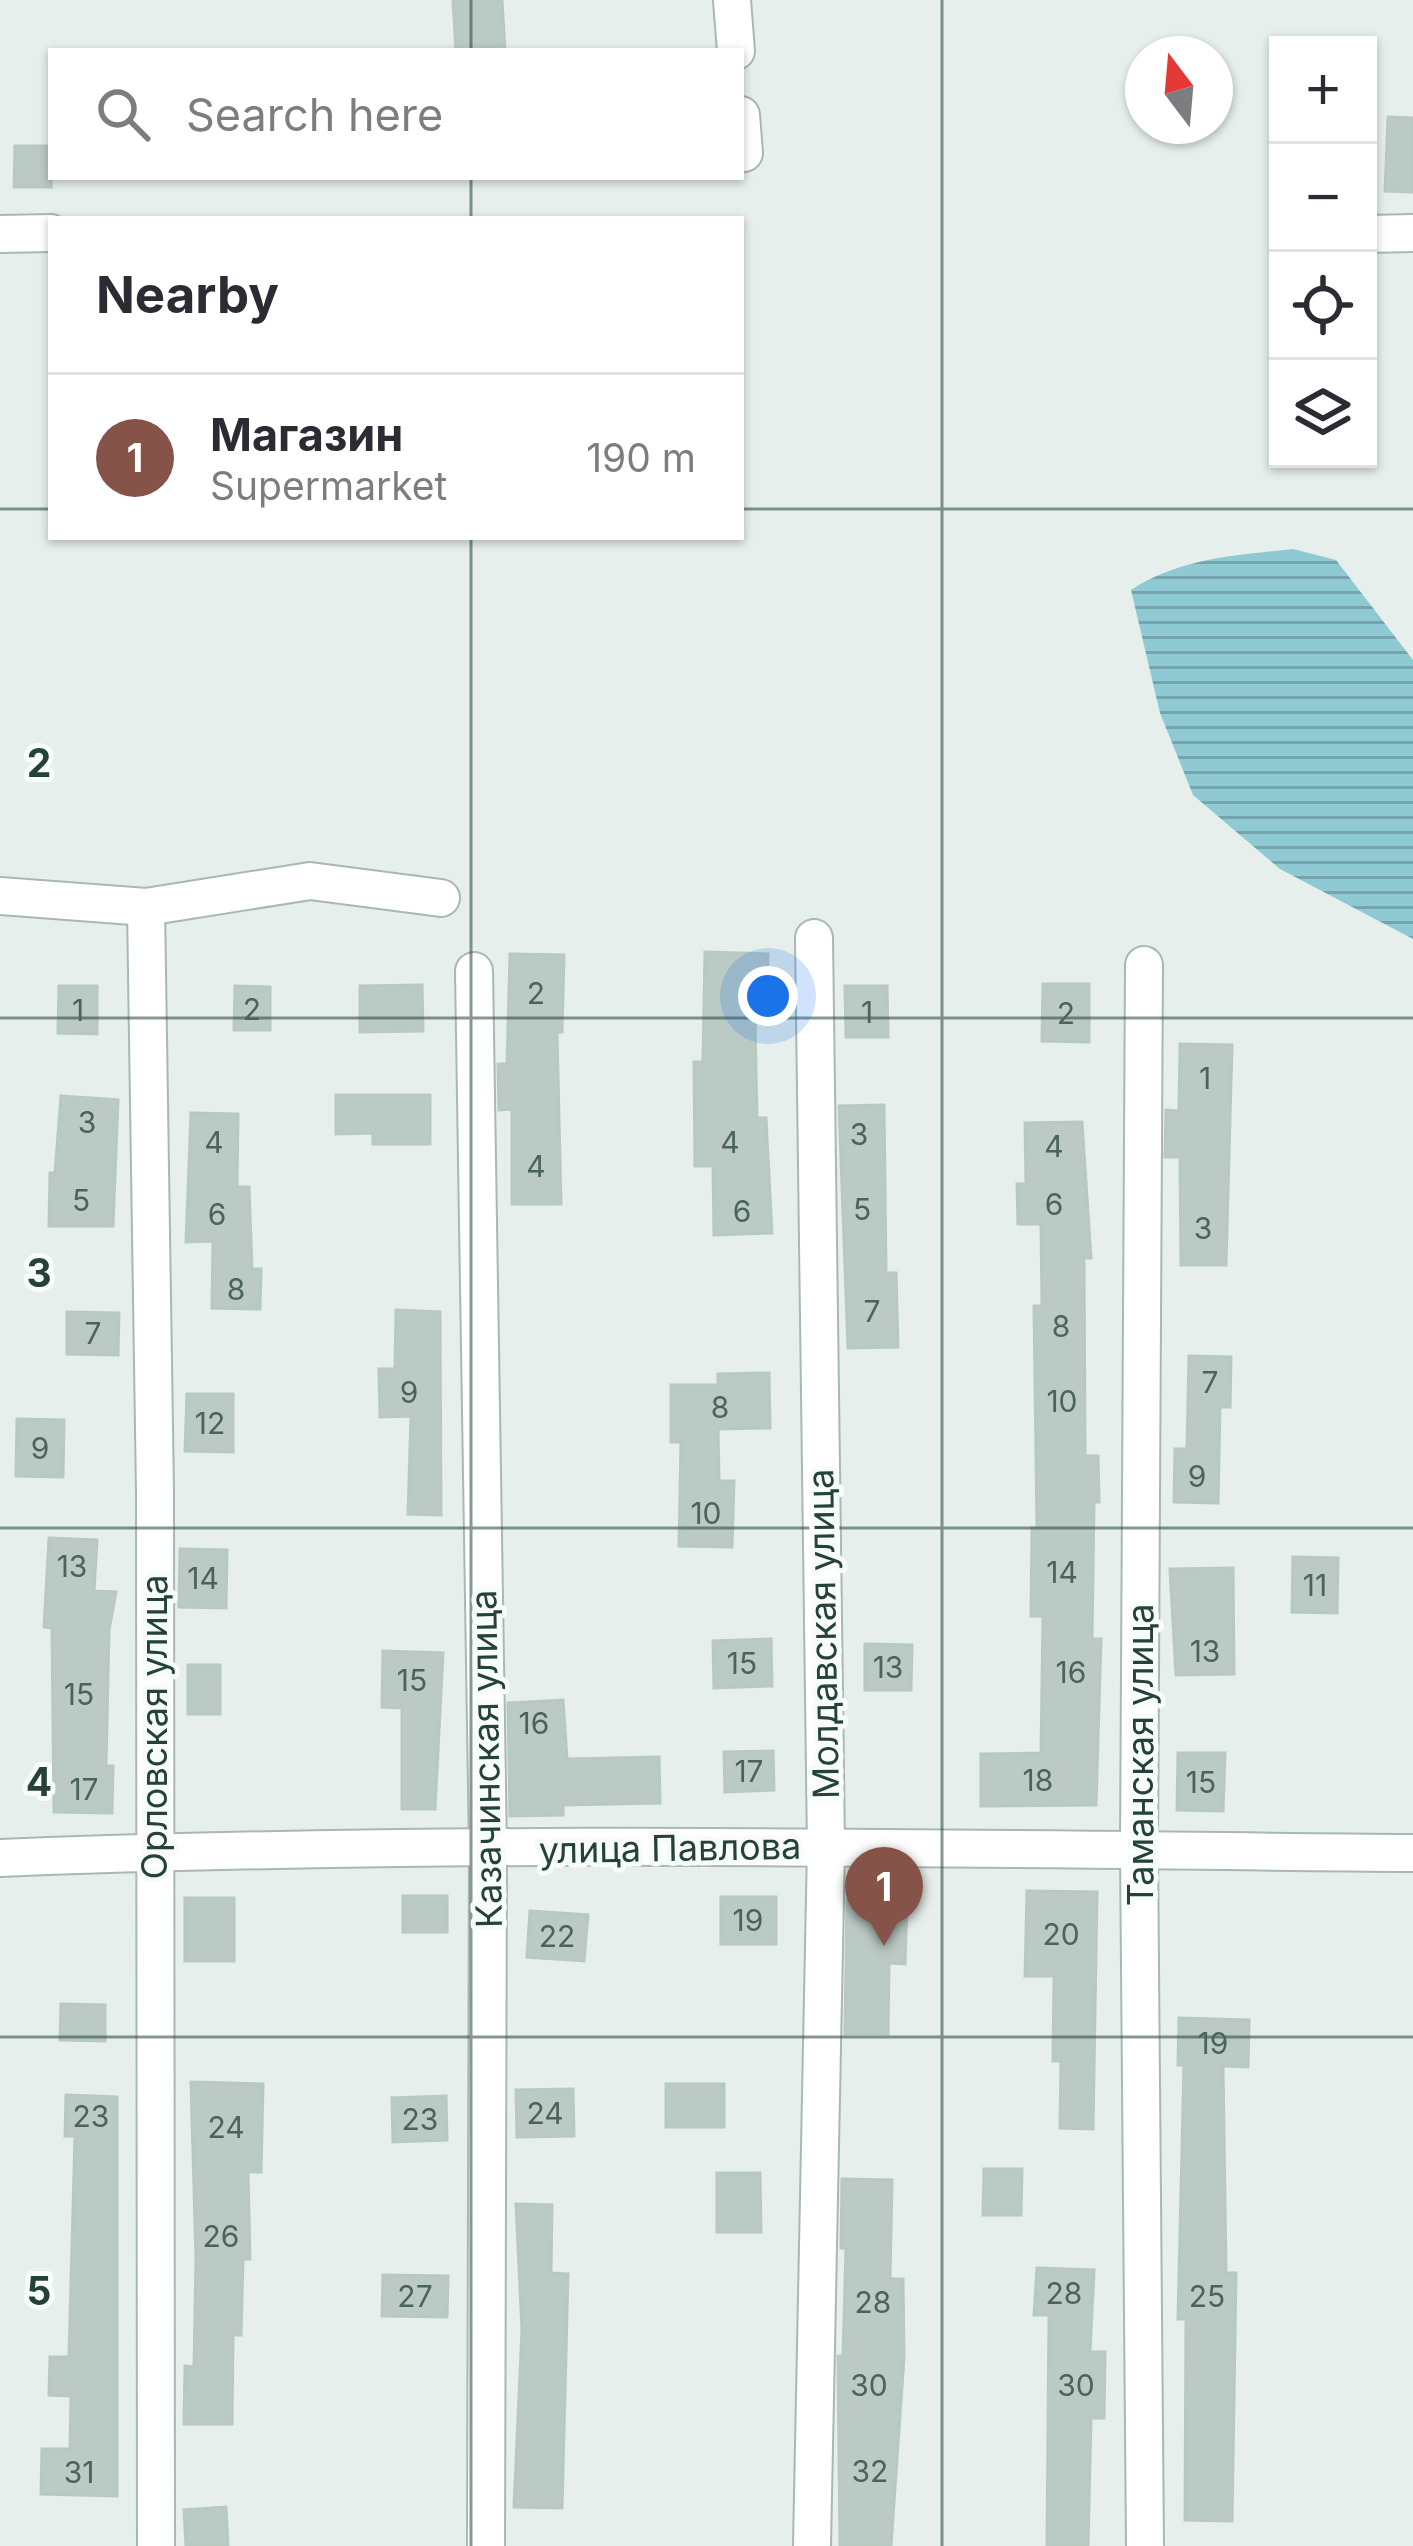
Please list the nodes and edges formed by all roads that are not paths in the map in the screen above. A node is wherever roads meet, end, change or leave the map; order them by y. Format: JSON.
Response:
{"nodes":[{"id":1,"x":732,"y":0,"type":"edge"},
{"id":2,"x":736,"y":48,"type":"edge"},
{"id":3,"x":48,"y":232,"type":"edge"},
{"id":4,"x":0,"y":233,"type":"edge"},
{"id":5,"x":1413,"y":233,"type":"edge"},
{"id":6,"x":1377,"y":234,"type":"edge"},
{"id":7,"x":0,"y":896,"type":"edge"},
{"id":8,"x":441,"y":898,"type":"dead end"},
{"id":9,"x":146,"y":908,"type":"junction"},
{"id":10,"x":814,"y":938,"type":"dead end"},
{"id":11,"x":1144,"y":964,"type":"dead end"},
{"id":12,"x":474,"y":971,"type":"dead end"},
{"id":13,"x":826,"y":1847,"type":"junction"},
{"id":14,"x":488,"y":1850,"type":"junction"},
{"id":15,"x":1139,"y":1850,"type":"junction"},
{"id":16,"x":154,"y":1852,"type":"junction"},
{"id":17,"x":1413,"y":1853,"type":"edge"},
{"id":18,"x":0,"y":1858,"type":"edge"},
{"id":19,"x":156,"y":2546,"type":"edge"},
{"id":20,"x":486,"y":2546,"type":"edge"},
{"id":21,"x":812,"y":2546,"type":"edge"},
{"id":22,"x":1145,"y":2546,"type":"edge"}],
"edges":[{"from":1,"to":2,"type":"street"},
{"from":3,"to":4,"type":"street"},
{"from":5,"to":6,"type":"street"},
{"from":7,"to":9,"type":"street"},
{"from":8,"to":9,"type":"street"},
{"from":9,"to":16,"type":"street","name":"Орловская улица"},
{"from":10,"to":13,"type":"street","name":"Молдавская улица"},
{"from":11,"to":15,"type":"street","name":"Таманская улица"},
{"from":12,"to":14,"type":"street","name":"Казачинская улица"},
{"from":13,"to":14,"type":"street","name":"улица Павлова"},
{"from":13,"to":15,"type":"street","name":"улица Павлова"},
{"from":13,"to":21,"type":"street","name":"Молдавская улица"},
{"from":14,"to":16,"type":"street","name":"улица Павлова"},
{"from":14,"to":20,"type":"street","name":"Казачинская улица"},
{"from":15,"to":17,"type":"street","name":"улица Павлова"},
{"from":15,"to":22,"type":"street","name":"Таманская улица"},
{"from":16,"to":18,"type":"street","name":"улица Павлова"},
{"from":16,"to":19,"type":"street","name":"Орловская улица"}]}
